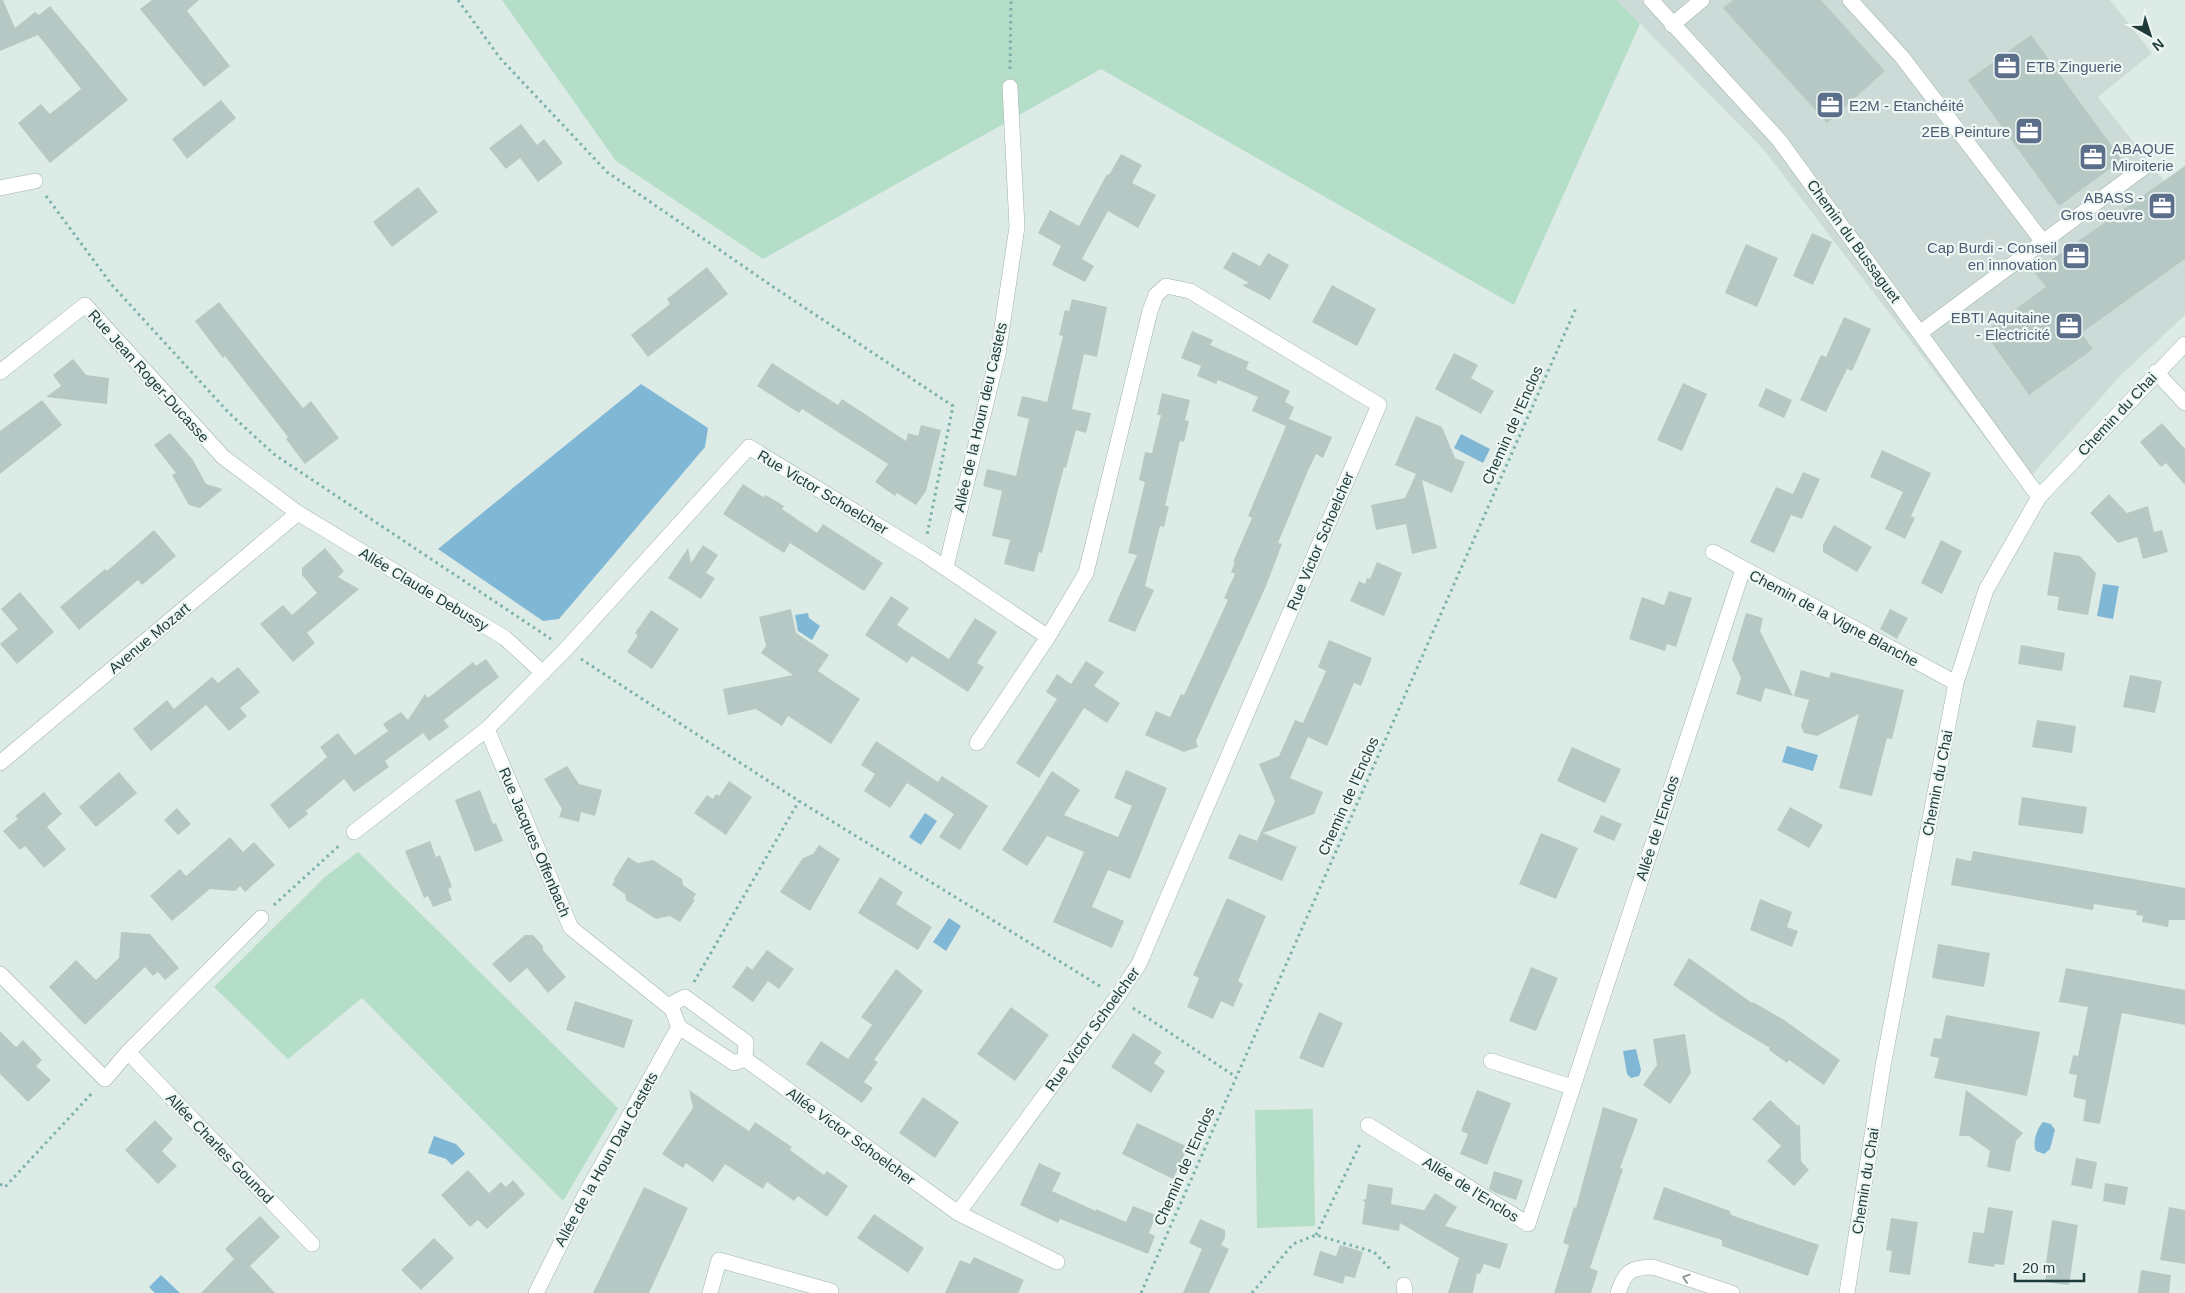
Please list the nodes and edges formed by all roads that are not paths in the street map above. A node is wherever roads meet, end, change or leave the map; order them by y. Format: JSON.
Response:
{"nodes":[{"id":1,"x":1651,"y":0,"type":"edge"},
{"id":2,"x":1702,"y":0,"type":"edge"},
{"id":3,"x":1850,"y":0,"type":"edge"},
{"id":4,"x":1672,"y":25,"type":"junction"},
{"id":5,"x":1010,"y":87,"type":"road end"},
{"id":6,"x":2143,"y":168,"type":"dead end"},
{"id":7,"x":35,"y":181,"type":"road end"},
{"id":8,"x":0,"y":188,"type":"edge"},
{"id":9,"x":2043,"y":242,"type":"junction"},
{"id":10,"x":1921,"y":332,"type":"junction"},
{"id":11,"x":2185,"y":344,"type":"edge"},
{"id":12,"x":0,"y":372,"type":"edge"},
{"id":13,"x":2156,"y":372,"type":"junction"},
{"id":14,"x":2185,"y":403,"type":"edge"},
{"id":15,"x":2039,"y":497,"type":"junction"},
{"id":16,"x":298,"y":513,"type":"junction"},
{"id":17,"x":1713,"y":552,"type":"dead end"},
{"id":18,"x":946,"y":567,"type":"junction"},
{"id":19,"x":1742,"y":569,"type":"junction"},
{"id":20,"x":1048,"y":637,"type":"junction"},
{"id":21,"x":543,"y":674,"type":"junction"},
{"id":22,"x":1956,"y":683,"type":"junction"},
{"id":23,"x":487,"y":729,"type":"junction"},
{"id":24,"x":978,"y":743,"type":"dead end"},
{"id":25,"x":0,"y":763,"type":"edge"},
{"id":26,"x":354,"y":832,"type":"road end"},
{"id":27,"x":261,"y":918,"type":"road end"},
{"id":28,"x":0,"y":974,"type":"edge"},
{"id":29,"x":672,"y":1009,"type":"junction"},
{"id":30,"x":680,"y":1027,"type":"junction"},
{"id":31,"x":128,"y":1052,"type":"junction"},
{"id":32,"x":744,"y":1059,"type":"junction"},
{"id":33,"x":1491,"y":1061,"type":"dead end"},
{"id":34,"x":1572,"y":1087,"type":"junction"},
{"id":35,"x":1368,"y":1125,"type":"road end"},
{"id":36,"x":958,"y":1213,"type":"junction"},
{"id":37,"x":312,"y":1244,"type":"dead end"},
{"id":38,"x":1057,"y":1262,"type":"dead end"},
{"id":39,"x":831,"y":1291,"type":"dead end"},
{"id":40,"x":536,"y":1293,"type":"edge"},
{"id":41,"x":710,"y":1293,"type":"edge"},
{"id":42,"x":1618,"y":1293,"type":"edge"},
{"id":43,"x":1732,"y":1293,"type":"edge"},
{"id":44,"x":1847,"y":1293,"type":"edge"}],
"edges":[{"from":1,"to":4,"type":"street","name":"Chemin du Bussaguet"},
{"from":2,"to":4,"type":"street"},
{"from":3,"to":9,"type":"street"},
{"from":4,"to":10,"type":"street","name":"Chemin du Bussaguet"},
{"from":5,"to":18,"type":"street","name":"Allée de la Houn deu Castets"},
{"from":6,"to":9,"type":"street"},
{"from":7,"to":8,"type":"street"},
{"from":9,"to":10,"type":"street"},
{"from":10,"to":15,"type":"street","name":"Chemin du Bussaguet"},
{"from":11,"to":13,"type":"street","name":"Chemin du Chai"},
{"from":12,"to":16,"type":"street","name":"Rue Jean Roger-Ducasse"},
{"from":13,"to":14,"type":"street"},
{"from":13,"to":15,"type":"street","name":"Chemin du Chai"},
{"from":15,"to":22,"type":"street","name":"Chemin du Chai"},
{"from":16,"to":21,"type":"street","name":"Allée Claude Debussy"},
{"from":16,"to":25,"type":"street","name":"Avenue Mozart"},
{"from":17,"to":19,"type":"street","name":"Chemin de la Vigne Blanche"},
{"from":18,"to":20,"type":"street","name":"Rue Victor Schoelcher"},
{"from":18,"to":21,"type":"street","name":"Rue Victor Schoelcher"},
{"from":19,"to":22,"type":"street","name":"Chemin de la Vigne Blanche"},
{"from":19,"to":34,"type":"street","name":"Allée de l'Enclos"},
{"from":20,"to":24,"type":"street","name":"Rue Victor Schoelcher"},
{"from":20,"to":36,"type":"street","name":"Rue Victor Schoelcher"},
{"from":21,"to":23,"type":"street"},
{"from":22,"to":44,"type":"street","name":"Chemin du Chai"},
{"from":23,"to":26,"type":"street"},
{"from":23,"to":29,"type":"street","name":"Rue Jacques Offenbach"},
{"from":27,"to":31,"type":"street"},
{"from":28,"to":31,"type":"street"},
{"from":29,"to":30,"type":"street","name":"Rue Jacques Offenbach"},
{"from":29,"to":32,"type":"street"},
{"from":30,"to":32,"type":"street","name":"Allée Victor Schoelcher"},
{"from":30,"to":40,"type":"street","name":"Allée de la Houn Dau Castets"},
{"from":31,"to":37,"type":"street","name":"Allée Charles Gounod"},
{"from":32,"to":36,"type":"street","name":"Allée Victor Schoelcher"},
{"from":33,"to":34,"type":"street"},
{"from":34,"to":35,"type":"street","name":"Allée de l'Enclos"},
{"from":36,"to":38,"type":"street","name":"Allée Victor Schoelcher"},
{"from":39,"to":41,"type":"street"},
{"from":43,"to":42,"type":"street","one_way":true}]}
